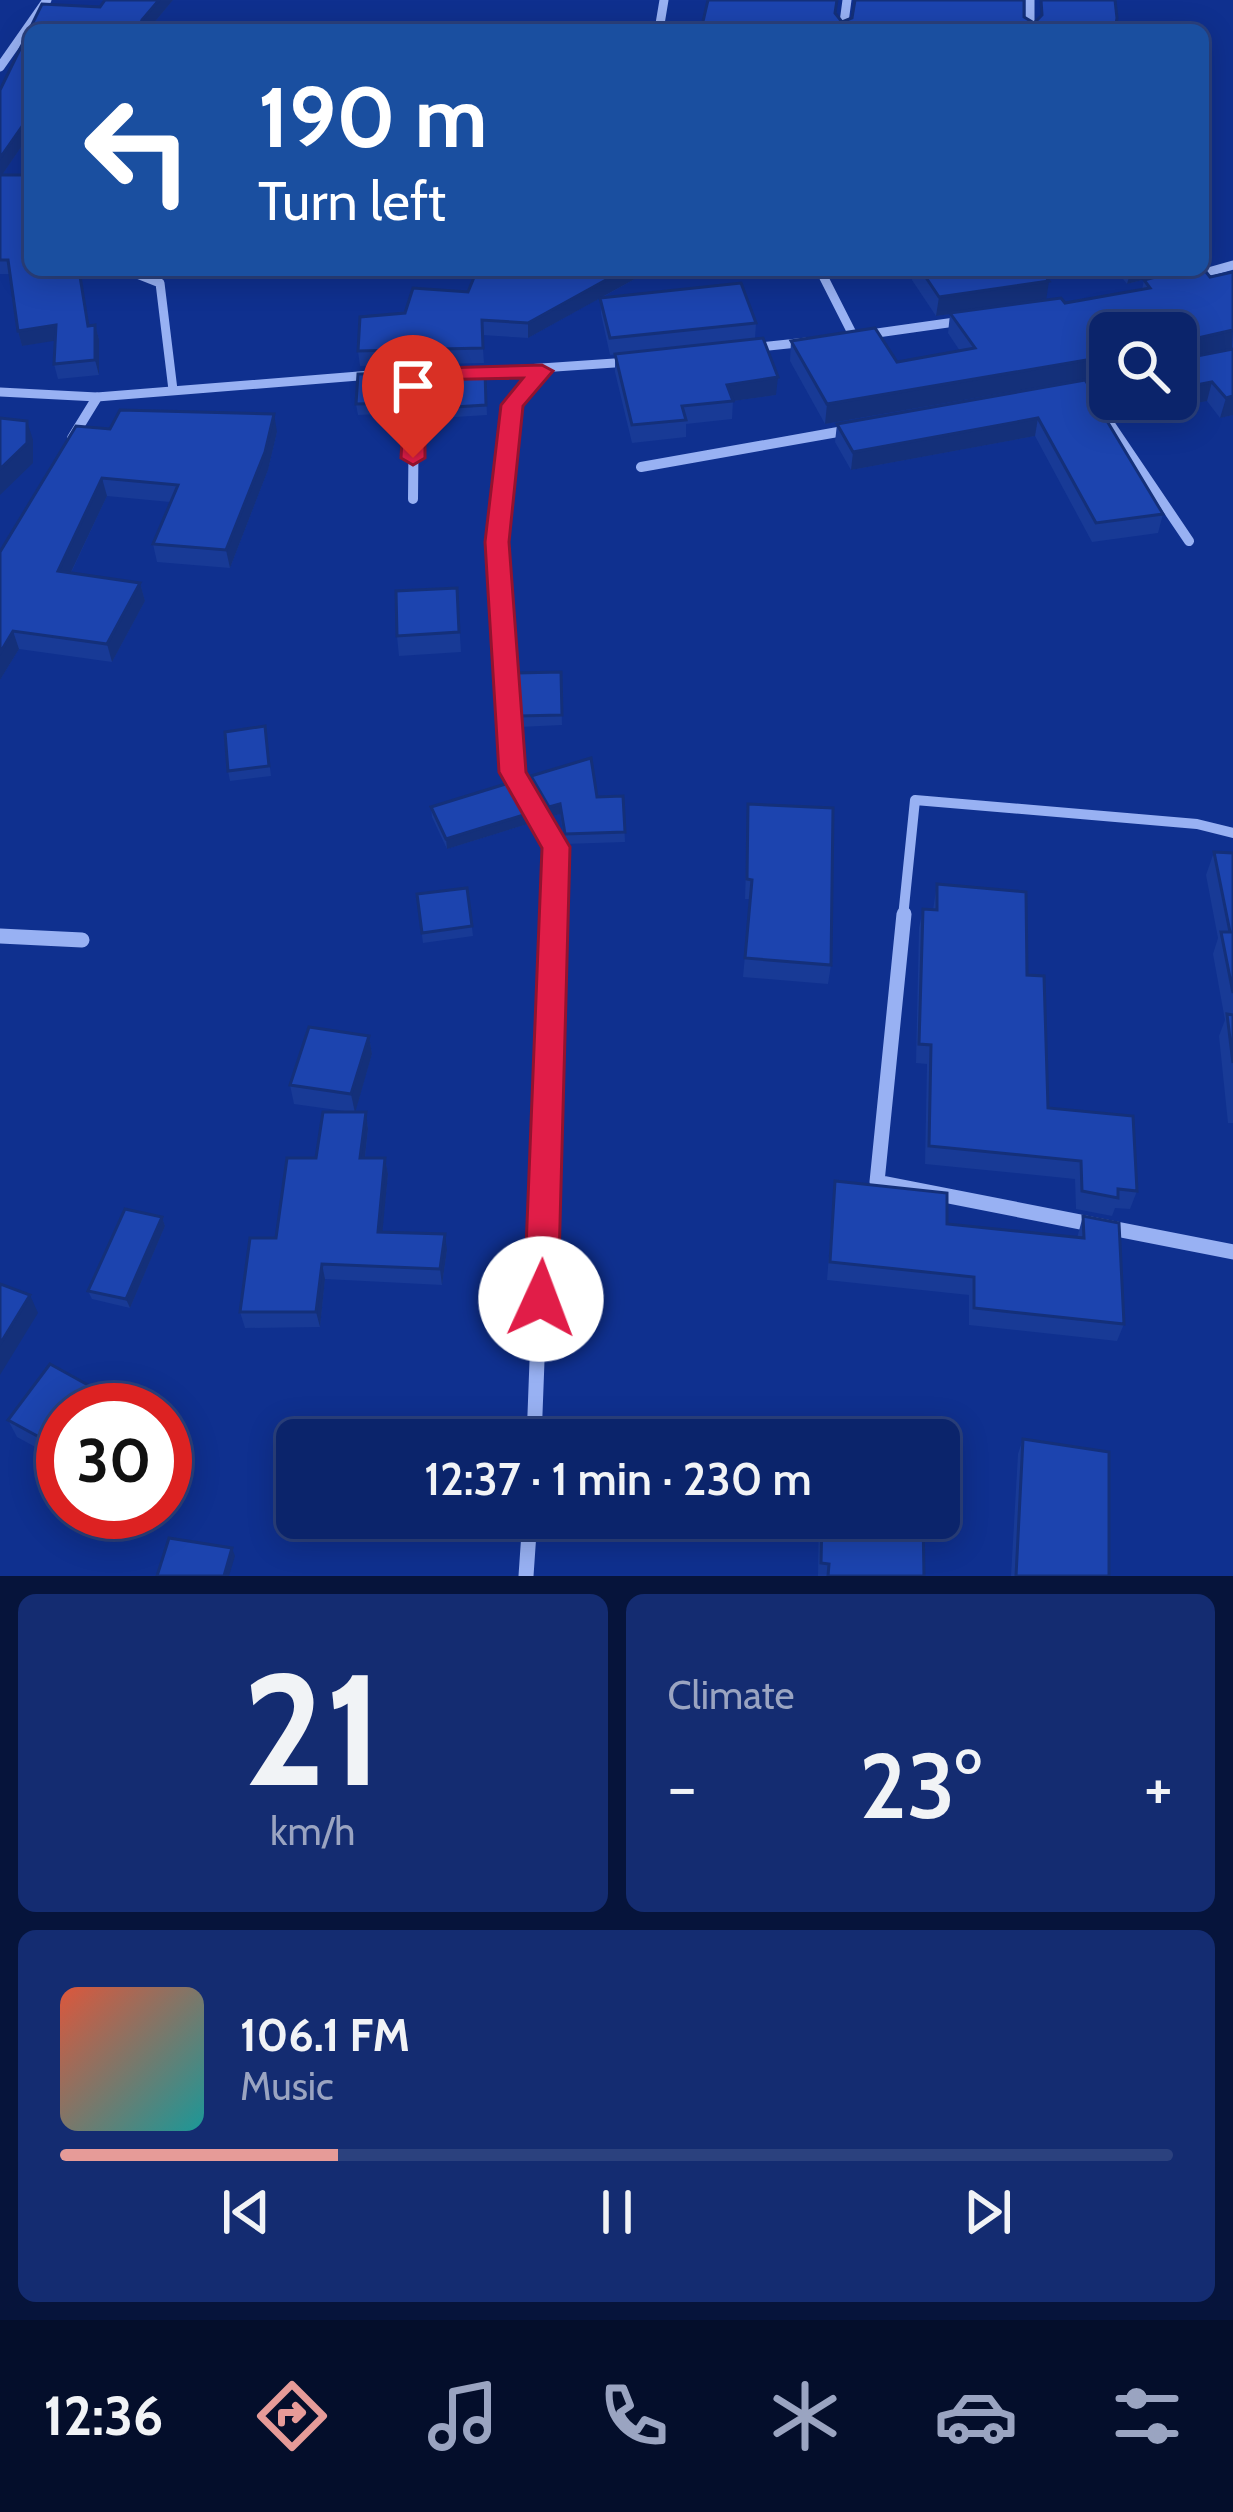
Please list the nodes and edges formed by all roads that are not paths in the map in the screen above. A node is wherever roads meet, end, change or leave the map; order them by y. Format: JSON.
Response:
{"nodes":[{"id":1,"x":24,"y":32,"type":"edge"},
{"id":2,"x":0,"y":67,"type":"edge"},
{"id":3,"x":143,"y":276,"type":"edge"},
{"id":4,"x":823,"y":276,"type":"edge"},
{"id":5,"x":1192,"y":276,"type":"edge"},
{"id":6,"x":1173,"y":281,"type":"edge"},
{"id":7,"x":984,"y":318,"type":"edge"},
{"id":8,"x":854,"y":337,"type":"junction"},
{"id":9,"x":742,"y":349,"type":"edge"},
{"id":10,"x":653,"y":359,"type":"edge"},
{"id":11,"x":542,"y":371,"type":"junction"},
{"id":12,"x":414,"y":374,"type":"junction"},
{"id":13,"x":1089,"y":388,"type":"edge"},
{"id":14,"x":1086,"y":389,"type":"junction"},
{"id":15,"x":173,"y":390,"type":"junction"},
{"id":16,"x":0,"y":392,"type":"edge"},
{"id":17,"x":1063,"y":393,"type":"edge"},
{"id":18,"x":97,"y":397,"type":"junction"},
{"id":19,"x":875,"y":426,"type":"edge"},
{"id":20,"x":60,"y":457,"type":"edge"},
{"id":21,"x":640,"y":467,"type":"dead end"},
{"id":22,"x":412,"y":500,"type":"dead end"},
{"id":23,"x":1189,"y":541,"type":"dead end"},
{"id":24,"x":1233,"y":833,"type":"edge"},
{"id":25,"x":0,"y":937,"type":"edge"},
{"id":26,"x":82,"y":940,"type":"dead end"},
{"id":27,"x":1233,"y":1252,"type":"edge"},
{"id":28,"x":535,"y":1419,"type":"edge"},
{"id":29,"x":529,"y":1539,"type":"edge"},
{"id":30,"x":526,"y":1576,"type":"edge"}],
"edges":[{"from":1,"to":2,"type":"street"},
{"from":3,"to":15,"type":"street"},
{"from":4,"to":8,"type":"street"},
{"from":5,"to":6,"type":"street"},
{"from":7,"to":8,"type":"street"},
{"from":8,"to":9,"type":"street"},
{"from":10,"to":11,"type":"street"},
{"from":11,"to":12,"type":"street"},
{"from":11,"to":28,"type":"street"},
{"from":12,"to":15,"type":"street"},
{"from":12,"to":22,"type":"street"},
{"from":13,"to":14,"type":"street"},
{"from":14,"to":17,"type":"street"},
{"from":14,"to":23,"type":"street"},
{"from":15,"to":18,"type":"street"},
{"from":16,"to":18,"type":"street"},
{"from":18,"to":20,"type":"street"},
{"from":19,"to":21,"type":"street"},
{"from":24,"to":27,"type":"street"},
{"from":25,"to":26,"type":"street"},
{"from":29,"to":30,"type":"street"}]}
